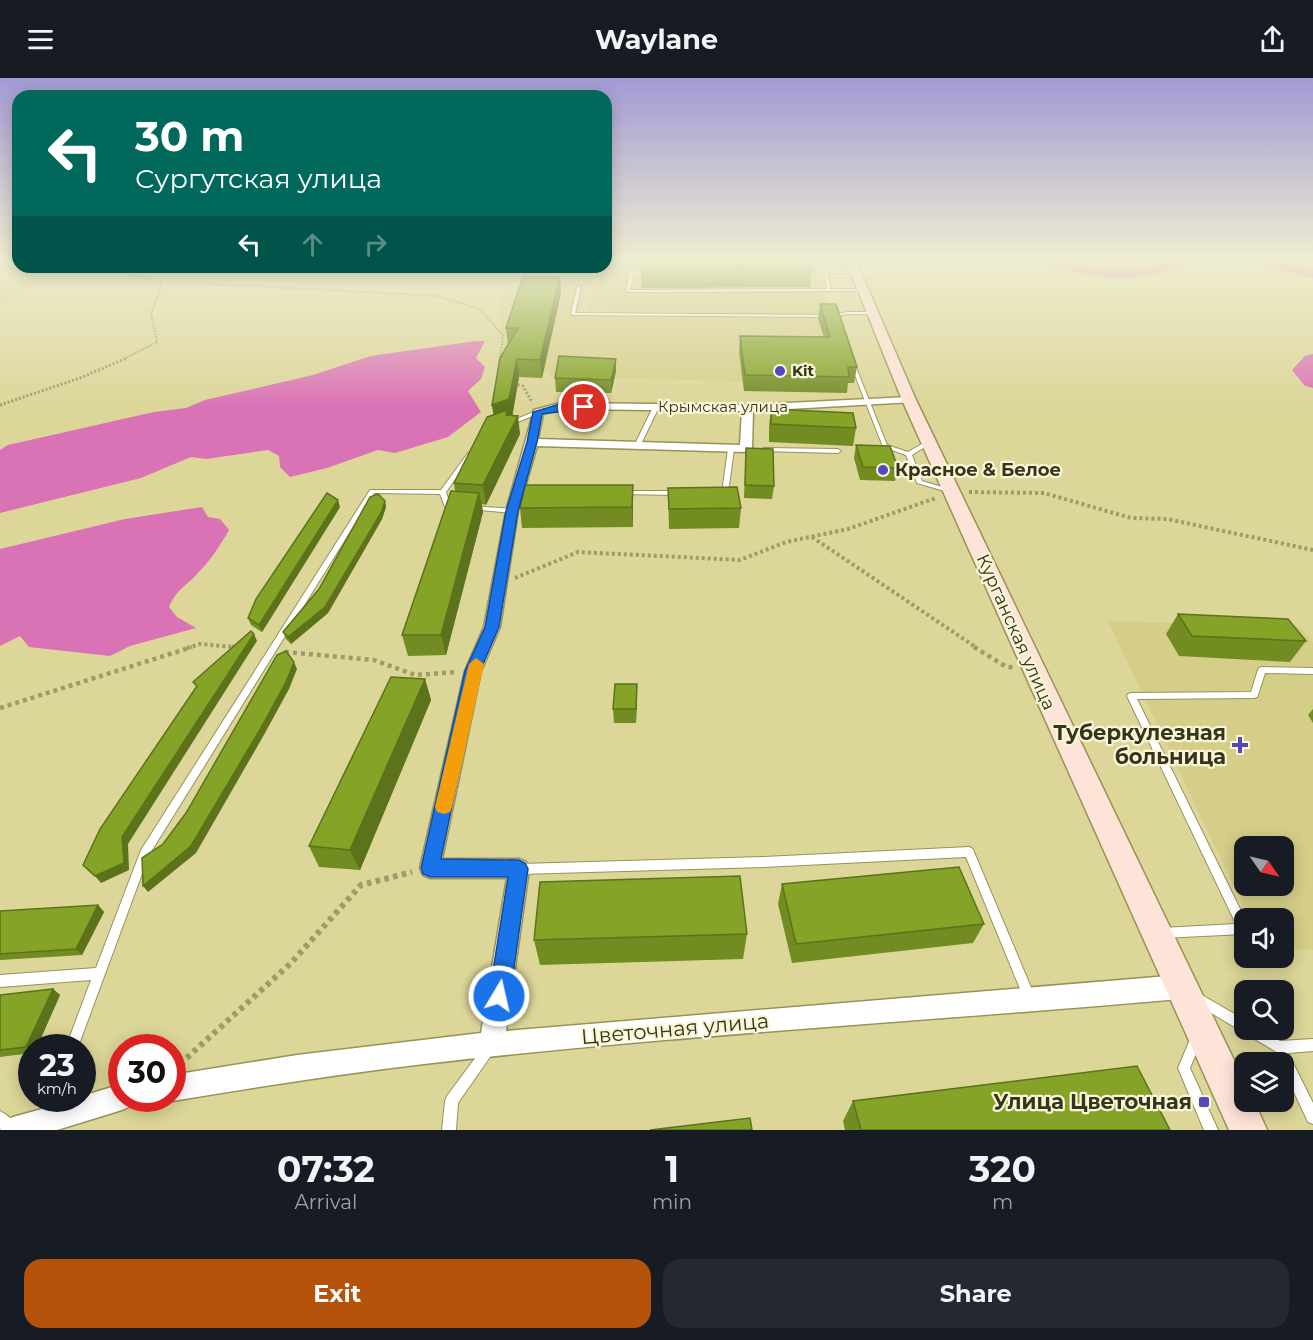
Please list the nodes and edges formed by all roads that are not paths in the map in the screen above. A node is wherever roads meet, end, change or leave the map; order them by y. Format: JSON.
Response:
{"nodes":[{"id":1,"x":574,"y":310,"type":"edge"},
{"id":2,"x":872,"y":310,"type":"edge"},
{"id":3,"x":848,"y":313,"type":"junction"},
{"id":4,"x":873,"y":313,"type":"junction"},
{"id":5,"x":840,"y":322,"type":"edge"},
{"id":6,"x":852,"y":362,"type":"edge"},
{"id":7,"x":909,"y":400,"type":"junction"},
{"id":8,"x":868,"y":404,"type":"junction"},
{"id":9,"x":656,"y":407,"type":"junction"},
{"id":10,"x":748,"y":408,"type":"junction"},
{"id":11,"x":538,"y":412,"type":"junction"},
{"id":12,"x":496,"y":429,"type":"edge"},
{"id":13,"x":532,"y":442,"type":"junction"},
{"id":14,"x":637,"y":446,"type":"junction"},
{"id":15,"x":732,"y":448,"type":"junction"},
{"id":16,"x":919,"y":448,"type":"junction"},
{"id":17,"x":746,"y":449,"type":"junction"},
{"id":18,"x":474,"y":450,"type":"edge"},
{"id":19,"x":838,"y":452,"type":"dead end"},
{"id":20,"x":443,"y":492,"type":"junction"},
{"id":21,"x":611,"y":493,"type":"edge"},
{"id":22,"x":680,"y":493,"type":"edge"},
{"id":23,"x":715,"y":493,"type":"edge"},
{"id":24,"x":458,"y":507,"type":"edge"},
{"id":25,"x":469,"y":508,"type":"edge"},
{"id":26,"x":512,"y":511,"type":"junction"},
{"id":27,"x":1313,"y":671,"type":"edge"},
{"id":28,"x":519,"y":869,"type":"junction"},
{"id":29,"x":1155,"y":934,"type":"junction"},
{"id":30,"x":99,"y":974,"type":"junction"},
{"id":31,"x":0,"y":981,"type":"edge"},
{"id":32,"x":1180,"y":987,"type":"junction"},
{"id":33,"x":1031,"y":1001,"type":"junction"},
{"id":34,"x":1234,"y":1020,"type":"edge"},
{"id":35,"x":1200,"y":1029,"type":"junction"},
{"id":36,"x":77,"y":1034,"type":"edge"},
{"id":37,"x":1267,"y":1040,"type":"edge"},
{"id":38,"x":492,"y":1044,"type":"junction"},
{"id":39,"x":1313,"y":1045,"type":"edge"},
{"id":40,"x":1279,"y":1047,"type":"junction"},
{"id":41,"x":186,"y":1085,"type":"edge"},
{"id":42,"x":43,"y":1112,"type":"edge"},
{"id":43,"x":1313,"y":1117,"type":"edge"},
{"id":44,"x":0,"y":1118,"type":"edge"},
{"id":45,"x":12,"y":1130,"type":"edge"},
{"id":46,"x":448,"y":1130,"type":"edge"},
{"id":47,"x":1211,"y":1130,"type":"edge"},
{"id":48,"x":1248,"y":1130,"type":"edge"}],
"edges":[{"from":1,"to":3,"type":"lane"},
{"from":2,"to":4,"type":"main road","name":"Курганская улица"},
{"from":3,"to":4,"type":"lane"},
{"from":3,"to":5,"type":"lane"},
{"from":4,"to":7,"type":"main road","name":"Курганская улица"},
{"from":6,"to":8,"type":"lane"},
{"from":7,"to":8,"type":"street","name":"Крымская улица"},
{"from":7,"to":16,"type":"main road","name":"Курганская улица"},
{"from":8,"to":10,"type":"street","name":"Крымская улица"},
{"from":8,"to":16,"type":"lane"},
{"from":9,"to":10,"type":"street","name":"Крымская улица"},
{"from":9,"to":11,"type":"street","name":"Крымская улица"},
{"from":9,"to":14,"type":"lane"},
{"from":10,"to":17,"type":"street"},
{"from":11,"to":12,"type":"lane"},
{"from":11,"to":13,"type":"street"},
{"from":13,"to":14,"type":"street"},
{"from":13,"to":26,"type":"street"},
{"from":14,"to":15,"type":"street"},
{"from":15,"to":17,"type":"street"},
{"from":15,"to":23,"type":"lane"},
{"from":16,"to":29,"type":"main road","name":"Курганская улица"},
{"from":17,"to":19,"type":"lane"},
{"from":18,"to":20,"type":"lane"},
{"from":20,"to":24,"type":"lane"},
{"from":20,"to":30,"type":"lane"},
{"from":21,"to":22,"type":"lane"},
{"from":25,"to":26,"type":"lane"},
{"from":26,"to":28,"type":"street"},
{"from":27,"to":29,"type":"lane"},
{"from":28,"to":33,"type":"lane"},
{"from":28,"to":38,"type":"street"},
{"from":29,"to":32,"type":"main road","name":"Курганская улица"},
{"from":30,"to":31,"type":"lane"},
{"from":30,"to":36,"type":"lane"},
{"from":32,"to":33,"type":"street","name":"Цветочная улица"},
{"from":32,"to":34,"type":"lane"},
{"from":32,"to":35,"type":"main road","name":"Курганская улица"},
{"from":33,"to":38,"type":"street","name":"Цветочная улица"},
{"from":35,"to":47,"type":"lane"},
{"from":35,"to":48,"type":"main road","name":"Курганская улица"},
{"from":37,"to":40,"type":"lane"},
{"from":38,"to":41,"type":"street","name":"Цветочная улица"},
{"from":38,"to":46,"type":"lane"},
{"from":39,"to":40,"type":"lane"},
{"from":40,"to":43,"type":"lane"},
{"from":42,"to":45,"type":"street"},
{"from":44,"to":45,"type":"lane"}]}
